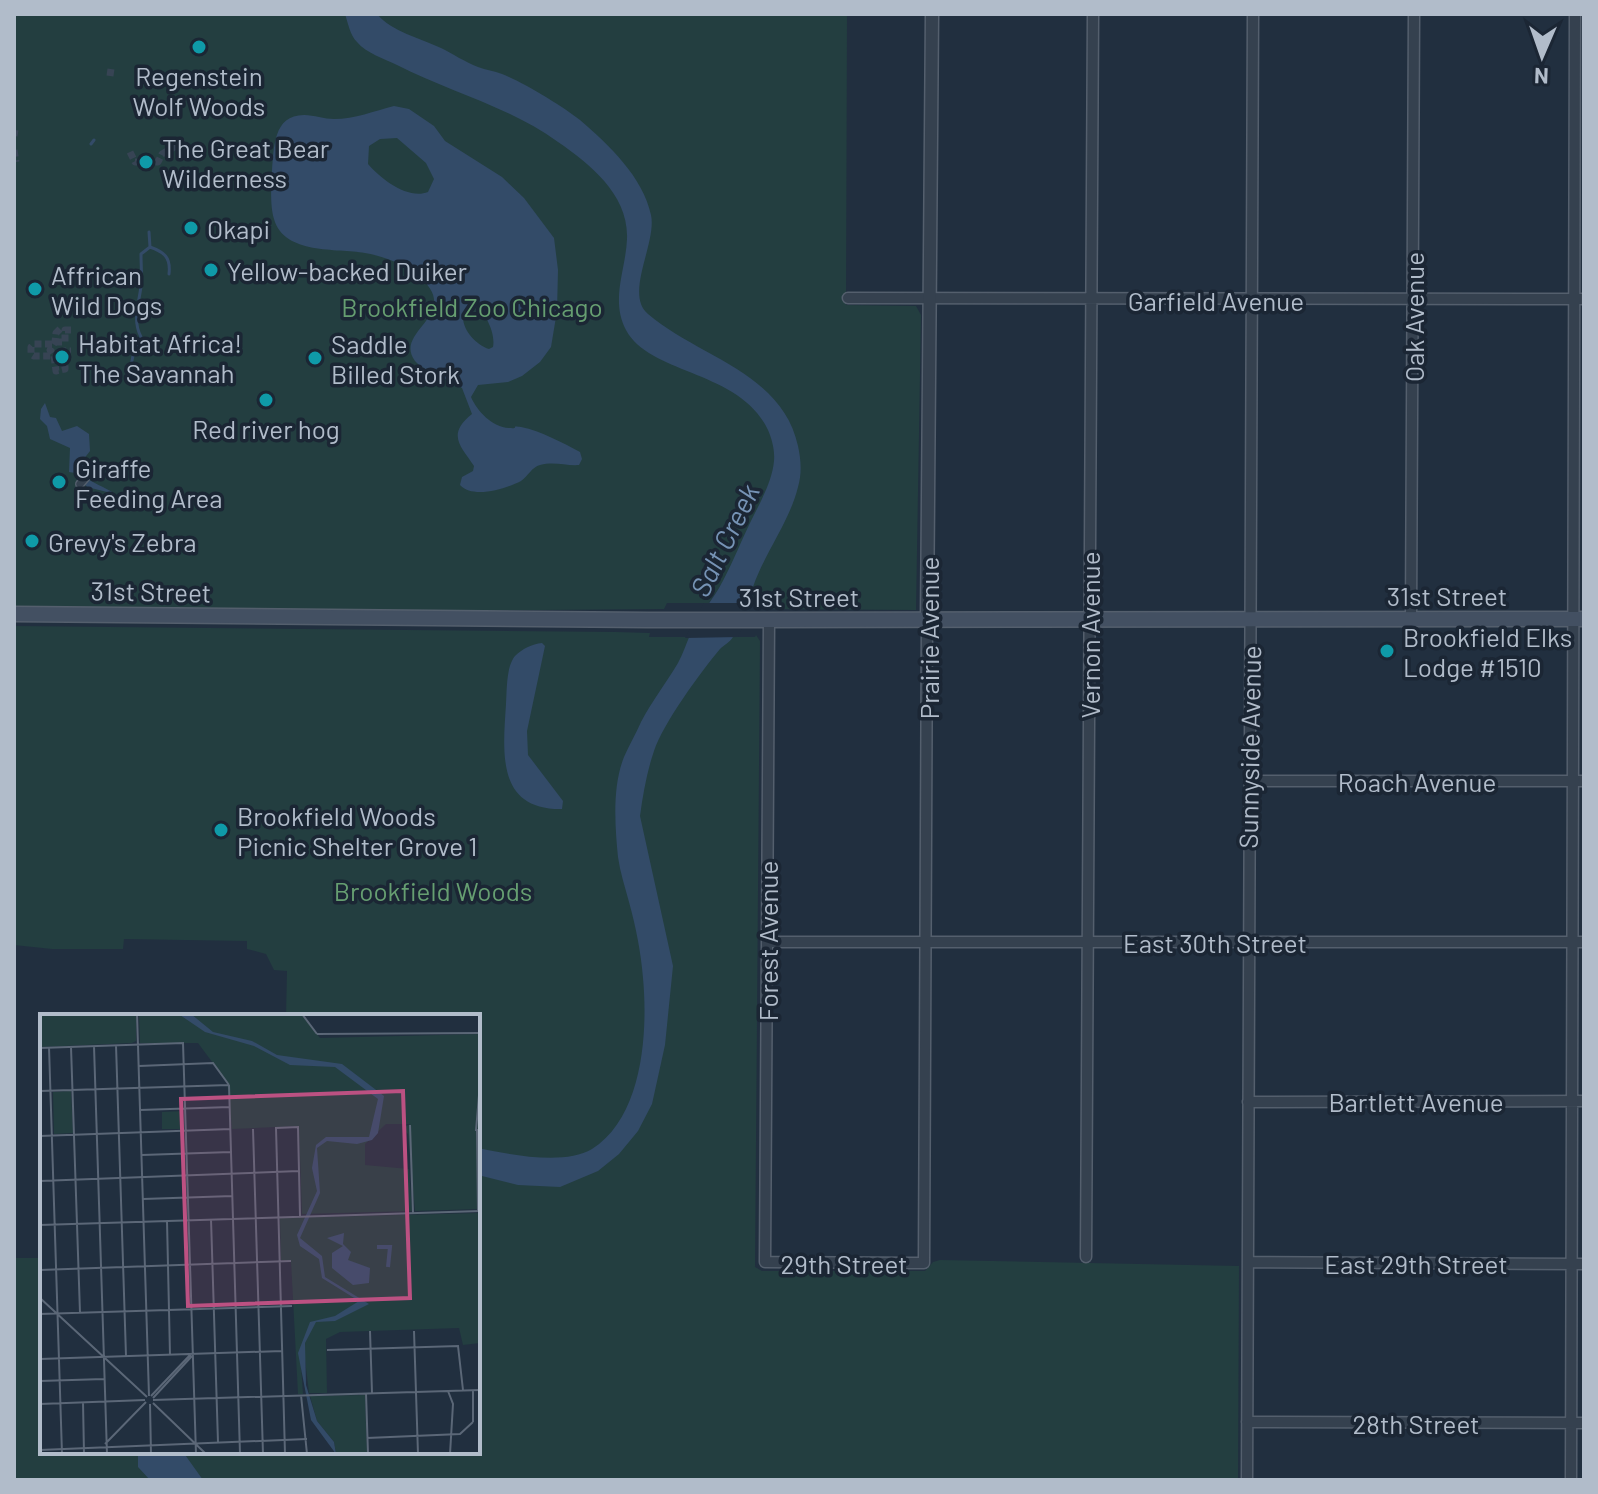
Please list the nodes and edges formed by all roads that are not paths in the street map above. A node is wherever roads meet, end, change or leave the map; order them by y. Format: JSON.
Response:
{"nodes":[{"id":1,"x":932,"y":14,"type":"edge"},
{"id":2,"x":1093,"y":14,"type":"edge"},
{"id":3,"x":1253,"y":14,"type":"edge"},
{"id":4,"x":1414,"y":14,"type":"edge"},
{"id":5,"x":1575,"y":14,"type":"edge"},
{"id":6,"x":848,"y":298,"type":"dead end"},
{"id":7,"x":1579,"y":299,"type":"edge"},
{"id":8,"x":930,"y":300,"type":"junction"},
{"id":9,"x":1091,"y":300,"type":"junction"},
{"id":10,"x":1252,"y":300,"type":"junction"},
{"id":11,"x":1413,"y":301,"type":"junction"},
{"id":12,"x":86,"y":477,"type":"dead end"},
{"id":13,"x":80,"y":484,"type":"dead end"},
{"id":14,"x":14,"y":614,"type":"edge"},
{"id":15,"x":1411,"y":619,"type":"junction"},
{"id":16,"x":1578,"y":619,"type":"edge"},
{"id":17,"x":769,"y":620,"type":"junction"},
{"id":18,"x":927,"y":620,"type":"junction"},
{"id":19,"x":1089,"y":620,"type":"junction"},
{"id":20,"x":1250,"y":620,"type":"junction"},
{"id":21,"x":1249,"y":781,"type":"junction"},
{"id":22,"x":1579,"y":781,"type":"edge"},
{"id":23,"x":767,"y":942,"type":"junction"},
{"id":24,"x":927,"y":942,"type":"junction"},
{"id":25,"x":1088,"y":942,"type":"junction"},
{"id":26,"x":1248,"y":942,"type":"junction"},
{"id":27,"x":1579,"y":942,"type":"edge"},
{"id":28,"x":1578,"y":1101,"type":"edge"},
{"id":29,"x":1248,"y":1102,"type":"junction"},
{"id":30,"x":1086,"y":1257,"type":"dead end"},
{"id":31,"x":765,"y":1262,"type":"joint"},
{"id":32,"x":1248,"y":1262,"type":"junction"},
{"id":33,"x":924,"y":1263,"type":"joint"},
{"id":34,"x":1571,"y":1264,"type":"junction"},
{"id":35,"x":1584,"y":1264,"type":"edge"},
{"id":36,"x":1247,"y":1422,"type":"junction"},
{"id":37,"x":1571,"y":1423,"type":"junction"},
{"id":38,"x":1584,"y":1423,"type":"edge"},
{"id":39,"x":1247,"y":1480,"type":"edge"},
{"id":40,"x":1571,"y":1480,"type":"edge"}],
"edges":[{"from":1,"to":8,"type":"street","name":"Prairie Avenue"},
{"from":2,"to":9,"type":"street","name":"Vernon Avenue"},
{"from":3,"to":10,"type":"street","name":"Sunnyside Avenue"},
{"from":4,"to":11,"type":"street","name":"Oak Avenue"},
{"from":5,"to":7,"type":"street"},
{"from":6,"to":8,"type":"street","name":"Garfield Avenue"},
{"from":7,"to":11,"type":"street","name":"Garfield Avenue"},
{"from":7,"to":16,"type":"street"},
{"from":8,"to":9,"type":"street","name":"Garfield Avenue"},
{"from":8,"to":18,"type":"street","name":"Prairie Avenue"},
{"from":9,"to":10,"type":"street","name":"Garfield Avenue"},
{"from":9,"to":19,"type":"street","name":"Vernon Avenue"},
{"from":10,"to":11,"type":"street","name":"Garfield Avenue"},
{"from":10,"to":20,"type":"street","name":"Sunnyside Avenue"},
{"from":11,"to":15,"type":"street","name":"Oak Avenue"},
{"from":12,"to":13,"type":"street"},
{"from":14,"to":17,"type":"main road","name":"31st Street"},
{"from":15,"to":16,"type":"main road","name":"31st Street"},
{"from":15,"to":20,"type":"main road","name":"31st Street"},
{"from":16,"to":22,"type":"street"},
{"from":17,"to":18,"type":"main road","name":"31st Street"},
{"from":17,"to":23,"type":"street","name":"Forest Avenue"},
{"from":18,"to":19,"type":"main road","name":"31st Street"},
{"from":18,"to":24,"type":"street","name":"Prairie Avenue"},
{"from":19,"to":20,"type":"main road","name":"31st Street"},
{"from":19,"to":25,"type":"street","name":"Vernon Avenue"},
{"from":20,"to":21,"type":"street","name":"Sunnyside Avenue"},
{"from":21,"to":22,"type":"street","name":"Roach Avenue"},
{"from":21,"to":26,"type":"street","name":"Sunnyside Avenue"},
{"from":22,"to":27,"type":"street"},
{"from":23,"to":24,"type":"street","name":"East 30th Street"},
{"from":23,"to":31,"type":"street","name":"Forest Avenue"},
{"from":24,"to":25,"type":"street","name":"East 30th Street"},
{"from":24,"to":33,"type":"street","name":"Prairie Avenue"},
{"from":25,"to":26,"type":"street","name":"East 30th Street"},
{"from":25,"to":30,"type":"street","name":"Vernon Avenue"},
{"from":26,"to":27,"type":"street","name":"East 30th Street"},
{"from":26,"to":29,"type":"street","name":"Sunnyside Avenue"},
{"from":27,"to":28,"type":"street"},
{"from":28,"to":29,"type":"street","name":"Bartlett Avenue"},
{"from":28,"to":34,"type":"street"},
{"from":29,"to":32,"type":"street","name":"Sunnyside Avenue"},
{"from":31,"to":33,"type":"street","name":"29th Street"},
{"from":32,"to":34,"type":"street","name":"East 29th Street"},
{"from":32,"to":36,"type":"street","name":"Sunnyside Avenue"},
{"from":34,"to":35,"type":"street","name":"East 29th Street"},
{"from":34,"to":37,"type":"street"},
{"from":36,"to":37,"type":"street","name":"28th Street"},
{"from":36,"to":39,"type":"street","name":"Sunnyside Avenue"},
{"from":37,"to":38,"type":"street","name":"28th Street"},
{"from":37,"to":40,"type":"street"}]}
